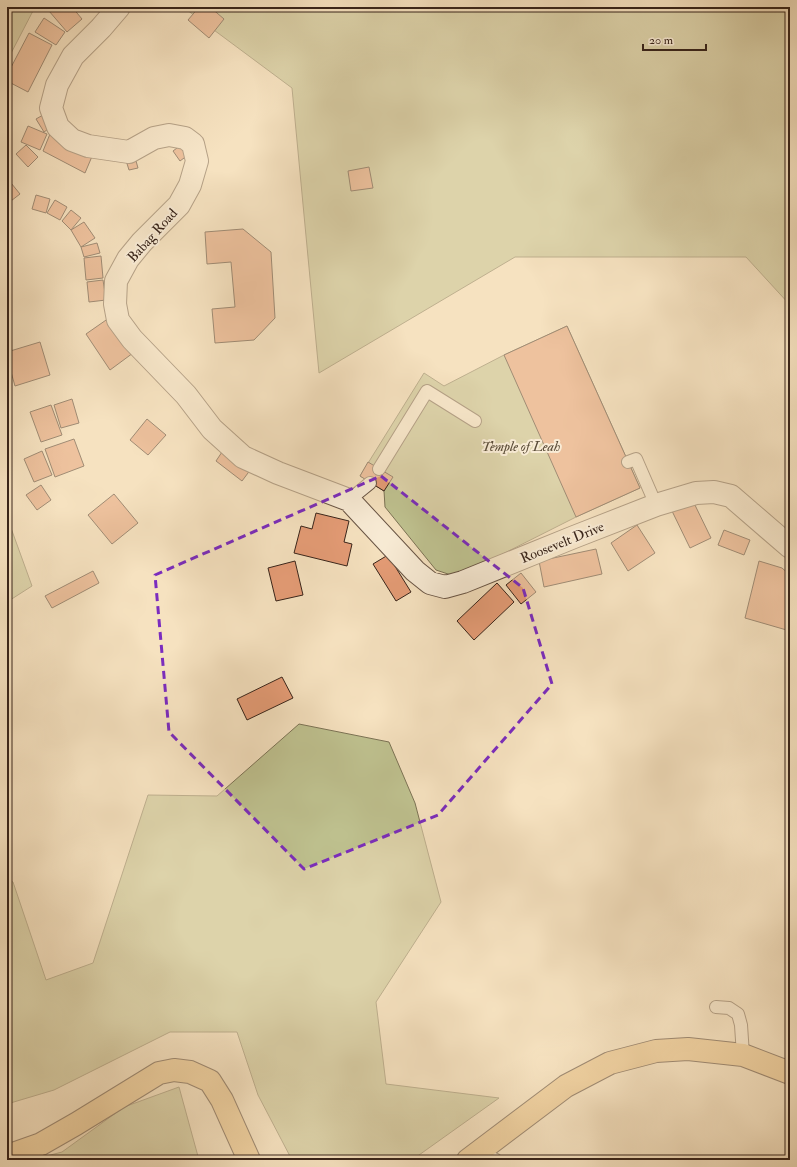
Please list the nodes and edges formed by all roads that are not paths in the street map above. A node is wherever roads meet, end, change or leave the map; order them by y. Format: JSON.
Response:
{"nodes":[{"id":1,"x":120,"y":7,"type":"edge"},
{"id":2,"x":475,"y":421,"type":"dead end"},
{"id":3,"x":628,"y":462,"type":"dead end"},
{"id":4,"x":379,"y":469,"type":"dead end"},
{"id":5,"x":370,"y":482,"type":"dead end"},
{"id":6,"x":349,"y":500,"type":"junction"},
{"id":7,"x":656,"y":505,"type":"junction"},
{"id":8,"x":790,"y":547,"type":"edge"},
{"id":9,"x":716,"y":1007,"type":"dead end"},
{"id":10,"x":743,"y":1055,"type":"junction"},
{"id":11,"x":790,"y":1073,"type":"edge"},
{"id":12,"x":7,"y":1156,"type":"edge"},
{"id":13,"x":481,"y":1157,"type":"edge"},
{"id":14,"x":249,"y":1160,"type":"edge"}],
"edges":[{"from":1,"to":6,"type":"street","name":"Babag Road"},
{"from":2,"to":4,"type":"lane"},
{"from":3,"to":7,"type":"lane"},
{"from":5,"to":6,"type":"lane"},
{"from":6,"to":7,"type":"street","name":"Roosevelt Drive"},
{"from":7,"to":8,"type":"street","name":"Roosevelt Drive"},
{"from":9,"to":10,"type":"lane"},
{"from":10,"to":11,"type":"main road"},
{"from":10,"to":13,"type":"main road"},
{"from":12,"to":14,"type":"main road"}]}
